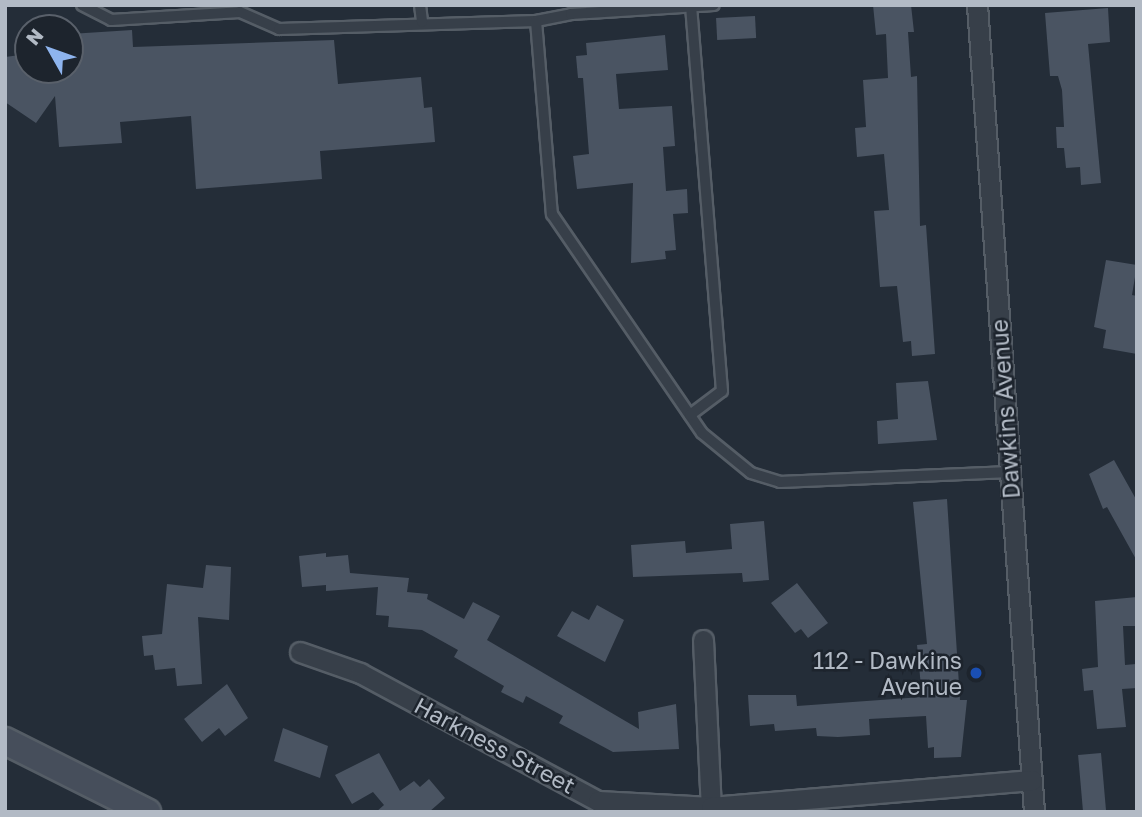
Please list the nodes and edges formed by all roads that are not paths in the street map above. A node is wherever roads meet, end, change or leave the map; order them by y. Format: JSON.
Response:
{"nodes":[{"id":1,"x":82,"y":5,"type":"edge"},
{"id":2,"x":421,"y":5,"type":"edge"},
{"id":3,"x":714,"y":5,"type":"edge"},
{"id":4,"x":977,"y":5,"type":"edge"},
{"id":5,"x":691,"y":7,"type":"edge"},
{"id":6,"x":571,"y":10,"type":"edge"},
{"id":7,"x":536,"y":21,"type":"junction"},
{"id":8,"x":422,"y":22,"type":"junction"},
{"id":9,"x":690,"y":415,"type":"junction"},
{"id":10,"x":1010,"y":472,"type":"junction"},
{"id":11,"x":703,"y":640,"type":"dead end"},
{"id":12,"x":300,"y":652,"type":"dead end"},
{"id":13,"x":5,"y":740,"type":"edge"},
{"id":14,"x":1032,"y":780,"type":"junction"},
{"id":15,"x":711,"y":807,"type":"junction"},
{"id":16,"x":147,"y":812,"type":"edge"},
{"id":17,"x":1034,"y":812,"type":"edge"}],
"edges":[{"from":1,"to":8,"type":"lane"},
{"from":2,"to":8,"type":"lane"},
{"from":3,"to":5,"type":"lane"},
{"from":4,"to":10,"type":"street","name":"Dawkins Avenue"},
{"from":5,"to":6,"type":"lane"},
{"from":5,"to":9,"type":"lane"},
{"from":6,"to":7,"type":"lane"},
{"from":7,"to":8,"type":"lane"},
{"from":7,"to":9,"type":"lane"},
{"from":9,"to":10,"type":"lane"},
{"from":10,"to":14,"type":"street","name":"Dawkins Avenue"},
{"from":11,"to":15,"type":"street"},
{"from":12,"to":15,"type":"street","name":"Harkness Street"},
{"from":13,"to":16,"type":"main road"},
{"from":14,"to":15,"type":"street","name":"Harkness Street"},
{"from":14,"to":17,"type":"street","name":"Dawkins Avenue"}]}
